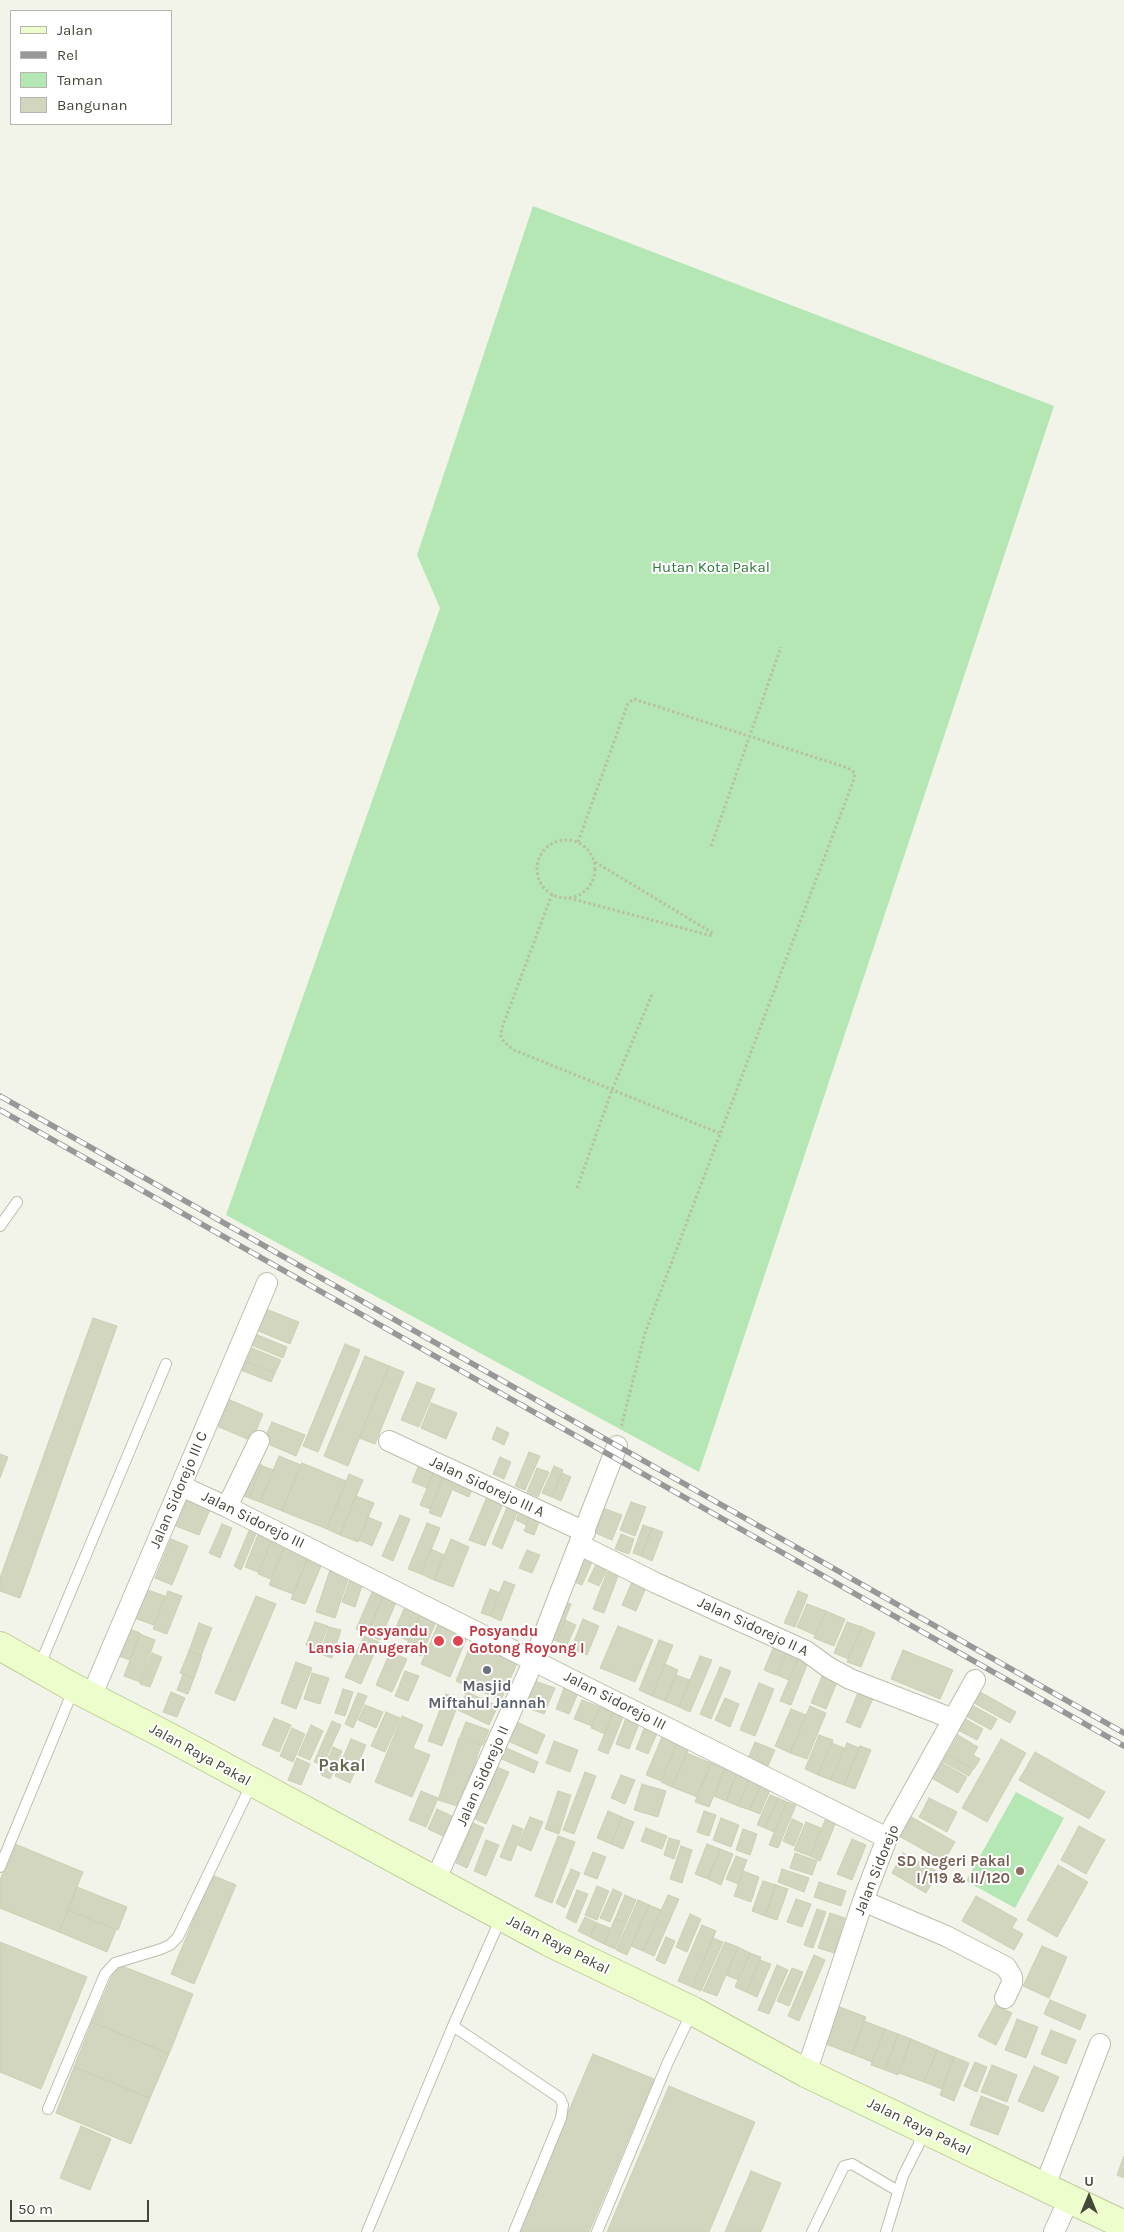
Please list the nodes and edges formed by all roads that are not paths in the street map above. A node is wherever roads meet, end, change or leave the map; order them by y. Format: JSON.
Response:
{"nodes":[{"id":1,"x":17,"y":1202,"type":"dead end"},
{"id":2,"x":0,"y":1226,"type":"edge"},
{"id":3,"x":267,"y":1283,"type":"dead end"},
{"id":4,"x":166,"y":1364,"type":"dead end"},
{"id":5,"x":259,"y":1441,"type":"dead end"},
{"id":6,"x":389,"y":1441,"type":"dead end"},
{"id":7,"x":617,"y":1446,"type":"road end"},
{"id":8,"x":181,"y":1486,"type":"junction"},
{"id":9,"x":228,"y":1507,"type":"junction"},
{"id":10,"x":582,"y":1539,"type":"junction"},
{"id":11,"x":0,"y":1646,"type":"edge"},
{"id":12,"x":534,"y":1660,"type":"junction"},
{"id":13,"x":38,"y":1668,"type":"junction"},
{"id":14,"x":975,"y":1680,"type":"dead end"},
{"id":15,"x":77,"y":1696,"type":"junction"},
{"id":16,"x":953,"y":1719,"type":"junction"},
{"id":17,"x":248,"y":1791,"type":"junction"},
{"id":18,"x":887,"y":1838,"type":"junction"},
{"id":19,"x":0,"y":1867,"type":"edge"},
{"id":20,"x":435,"y":1881,"type":"junction"},
{"id":21,"x":863,"y":1900,"type":"junction"},
{"id":22,"x":497,"y":1927,"type":"junction"},
{"id":23,"x":1005,"y":1998,"type":"dead end"},
{"id":24,"x":688,"y":2020,"type":"junction"},
{"id":25,"x":453,"y":2026,"type":"junction"},
{"id":26,"x":1100,"y":2044,"type":"dead end"},
{"id":27,"x":806,"y":2073,"type":"junction"},
{"id":28,"x":48,"y":2109,"type":"dead end"},
{"id":29,"x":920,"y":2137,"type":"junction"},
{"id":30,"x":1044,"y":2188,"type":"junction"},
{"id":31,"x":898,"y":2191,"type":"junction"},
{"id":32,"x":1069,"y":2199,"type":"junction"},
{"id":33,"x":1124,"y":2226,"type":"edge"},
{"id":34,"x":367,"y":2232,"type":"edge"},
{"id":35,"x":514,"y":2232,"type":"edge"},
{"id":36,"x":597,"y":2232,"type":"edge"},
{"id":37,"x":812,"y":2232,"type":"edge"},
{"id":38,"x":886,"y":2232,"type":"edge"},
{"id":39,"x":1054,"y":2232,"type":"edge"}],
"edges":[{"from":1,"to":2,"type":"lane"},
{"from":3,"to":8,"type":"street","name":"Jalan Sidorejo III C"},
{"from":4,"to":13,"type":"lane"},
{"from":5,"to":9,"type":"street"},
{"from":6,"to":10,"type":"street","name":"Jalan Sidorejo III A"},
{"from":7,"to":10,"type":"street","name":"Jalan Sidorejo II"},
{"from":8,"to":9,"type":"street","name":"Jalan Sidorejo III"},
{"from":8,"to":15,"type":"street","name":"Jalan Sidorejo III C"},
{"from":9,"to":12,"type":"street","name":"Jalan Sidorejo III"},
{"from":10,"to":12,"type":"street","name":"Jalan Sidorejo II"},
{"from":10,"to":16,"type":"street","name":"Jalan Sidorejo II A"},
{"from":11,"to":13,"type":"main road","name":"Jalan Raya Pakal"},
{"from":12,"to":18,"type":"street","name":"Jalan Sidorejo III"},
{"from":12,"to":20,"type":"street","name":"Jalan Sidorejo II"},
{"from":13,"to":15,"type":"main road","name":"Jalan Raya Pakal"},
{"from":14,"to":16,"type":"street","name":"Jalan Sidorejo"},
{"from":15,"to":17,"type":"main road","name":"Jalan Raya Pakal"},
{"from":15,"to":19,"type":"lane"},
{"from":16,"to":18,"type":"street","name":"Jalan Sidorejo"},
{"from":17,"to":20,"type":"main road","name":"Jalan Raya Pakal"},
{"from":17,"to":28,"type":"lane"},
{"from":18,"to":21,"type":"street","name":"Jalan Sidorejo"},
{"from":20,"to":22,"type":"main road","name":"Jalan Raya Pakal"},
{"from":21,"to":23,"type":"street"},
{"from":21,"to":27,"type":"street","name":"Jalan Sidorejo"},
{"from":22,"to":24,"type":"main road","name":"Jalan Raya Pakal"},
{"from":22,"to":25,"type":"lane"},
{"from":24,"to":27,"type":"main road","name":"Jalan Raya Pakal"},
{"from":24,"to":36,"type":"lane"},
{"from":25,"to":34,"type":"lane"},
{"from":25,"to":35,"type":"lane"},
{"from":26,"to":30,"type":"street"},
{"from":27,"to":29,"type":"main road","name":"Jalan Raya Pakal"},
{"from":29,"to":30,"type":"main road","name":"Jalan Raya Pakal"},
{"from":29,"to":31,"type":"lane"},
{"from":30,"to":32,"type":"main road","name":"Jalan Raya Pakal"},
{"from":31,"to":37,"type":"lane"},
{"from":31,"to":38,"type":"lane"},
{"from":32,"to":33,"type":"main road","name":"Jalan Raya Pakal"},
{"from":32,"to":39,"type":"street"}]}
